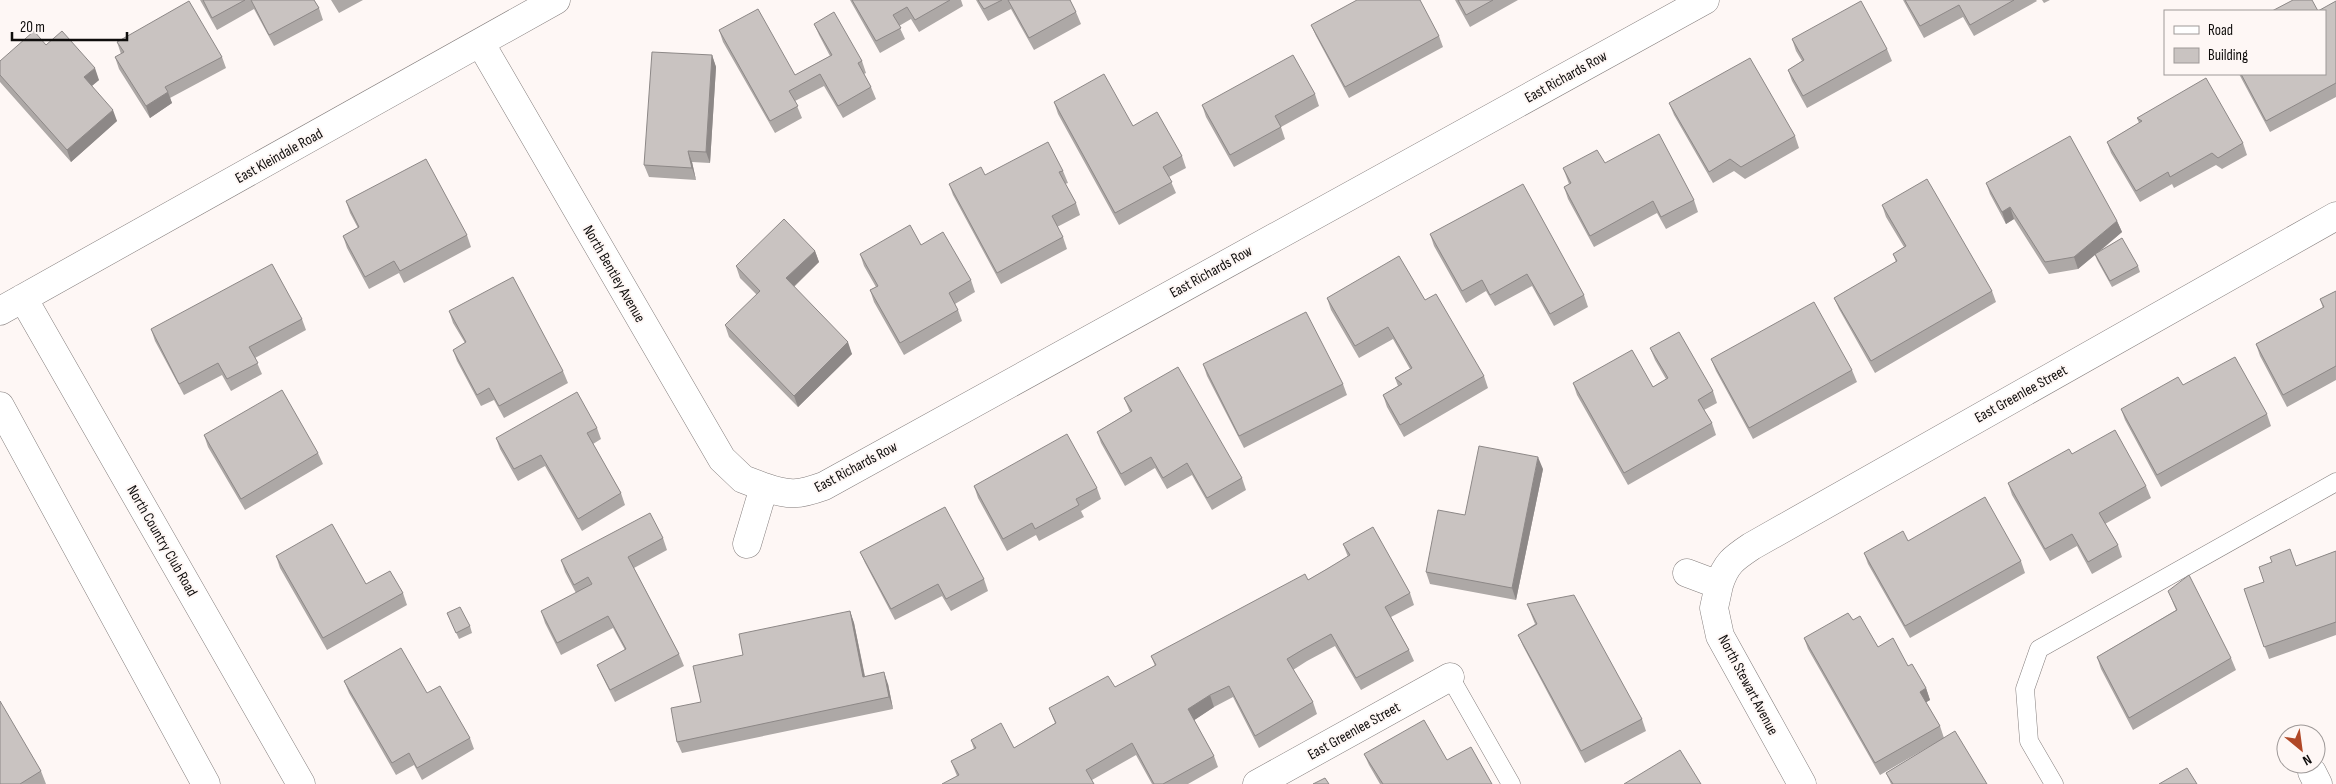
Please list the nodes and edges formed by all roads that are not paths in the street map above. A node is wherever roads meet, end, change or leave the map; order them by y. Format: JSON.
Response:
{"nodes":[{"id":1,"x":556,"y":0,"type":"edge"},
{"id":2,"x":1705,"y":0,"type":"edge"},
{"id":3,"x":481,"y":44,"type":"junction"},
{"id":4,"x":2336,"y":216,"type":"edge"},
{"id":5,"x":23,"y":298,"type":"junction"},
{"id":6,"x":0,"y":311,"type":"edge"},
{"id":7,"x":0,"y":406,"type":"edge"},
{"id":8,"x":2336,"y":482,"type":"edge"},
{"id":9,"x":764,"y":487,"type":"junction"},
{"id":10,"x":747,"y":544,"type":"dead end"},
{"id":11,"x":1687,"y":573,"type":"dead end"},
{"id":12,"x":1719,"y":585,"type":"junction"},
{"id":13,"x":1450,"y":678,"type":"joint"},
{"id":14,"x":206,"y":784,"type":"edge"},
{"id":15,"x":301,"y":784,"type":"edge"},
{"id":16,"x":1257,"y":784,"type":"edge"},
{"id":17,"x":1511,"y":784,"type":"edge"},
{"id":18,"x":1802,"y":784,"type":"edge"},
{"id":19,"x":2054,"y":784,"type":"edge"}],
"edges":[{"from":1,"to":3,"type":"street","name":"East Kleindale Road"},
{"from":2,"to":9,"type":"street","name":"East Richards Row"},
{"from":3,"to":5,"type":"street","name":"East Kleindale Road"},
{"from":3,"to":9,"type":"street","name":"North Bentley Avenue"},
{"from":4,"to":12,"type":"street","name":"East Greenlee Street"},
{"from":5,"to":6,"type":"street","name":"East Kleindale Road"},
{"from":5,"to":15,"type":"street","name":"North Country Club Road"},
{"from":7,"to":14,"type":"street"},
{"from":8,"to":19,"type":"lane"},
{"from":9,"to":10,"type":"street"},
{"from":11,"to":12,"type":"street"},
{"from":12,"to":18,"type":"street","name":"North Stewart Avenue"},
{"from":13,"to":16,"type":"street","name":"East Greenlee Street"},
{"from":13,"to":17,"type":"lane"}]}
